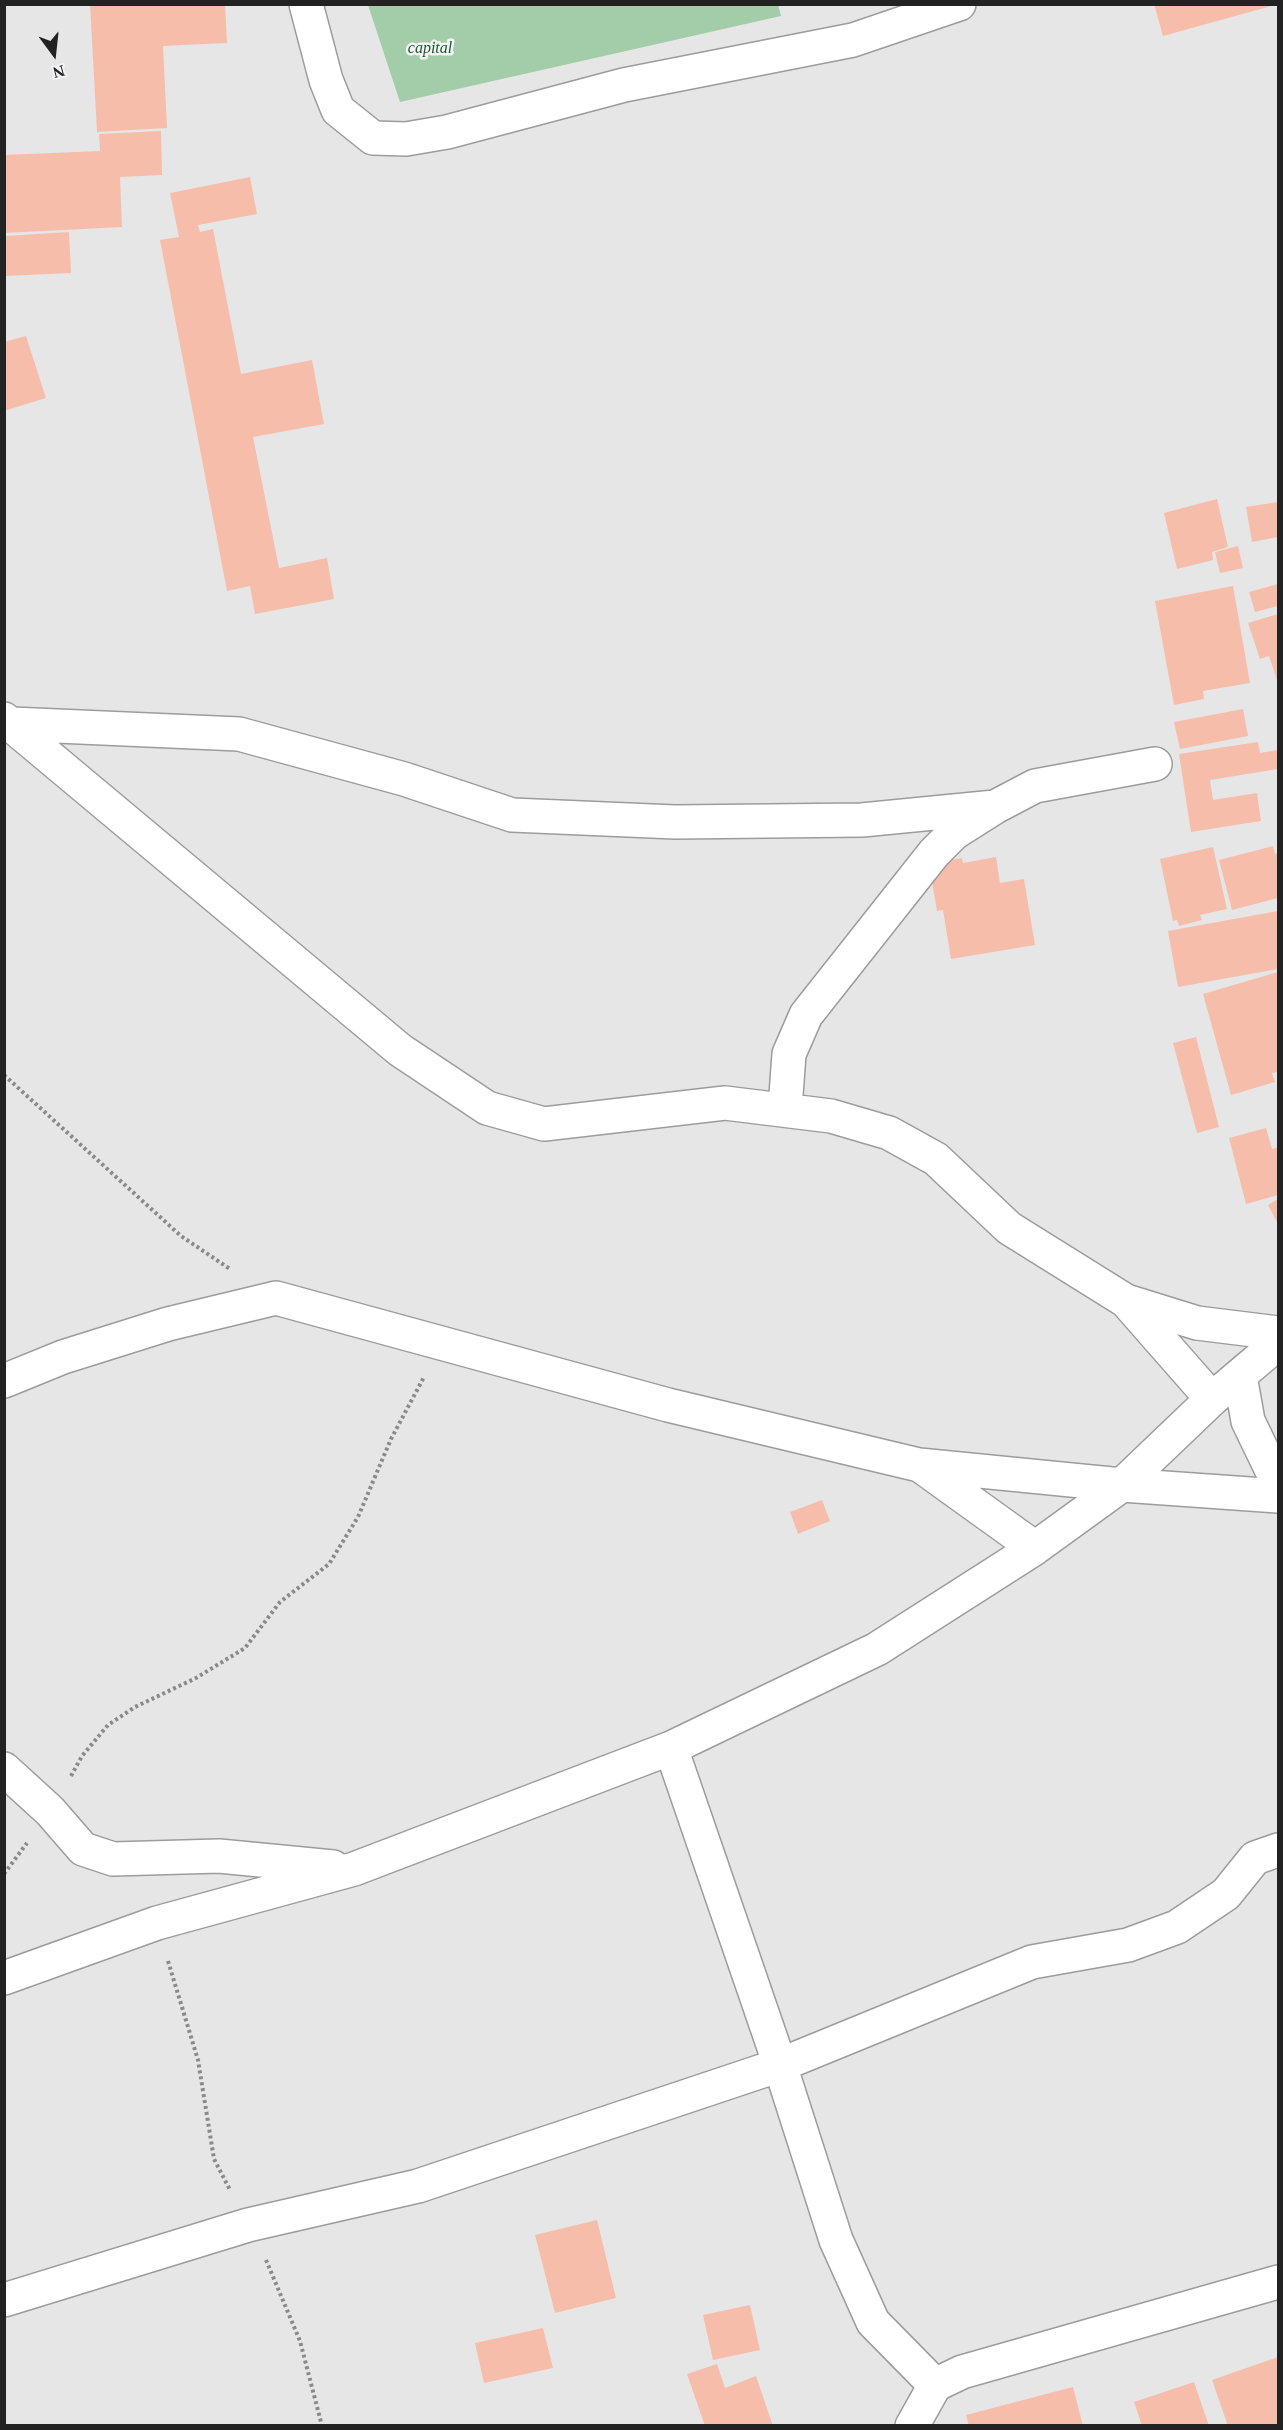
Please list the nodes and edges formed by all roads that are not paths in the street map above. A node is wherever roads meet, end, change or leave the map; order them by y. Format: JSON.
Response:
{"nodes":[{"id":1,"x":306,"y":4,"type":"edge"},
{"id":2,"x":959,"y":4,"type":"edge"},
{"id":3,"x":8,"y":722,"type":"edge"},
{"id":4,"x":1155,"y":764,"type":"dead end"},
{"id":5,"x":995,"y":807,"type":"junction"},
{"id":6,"x":785,"y":1109,"type":"junction"},
{"id":7,"x":1126,"y":1301,"type":"junction"},
{"id":8,"x":1278,"y":1333,"type":"edge"},
{"id":9,"x":1278,"y":1343,"type":"edge"},
{"id":10,"x":1240,"y":1376,"type":"junction"},
{"id":11,"x":4,"y":1381,"type":"edge"},
{"id":12,"x":1212,"y":1399,"type":"junction"},
{"id":13,"x":919,"y":1465,"type":"junction"},
{"id":14,"x":1278,"y":1483,"type":"edge"},
{"id":15,"x":1122,"y":1485,"type":"junction"},
{"id":16,"x":1278,"y":1496,"type":"edge"},
{"id":17,"x":1035,"y":1548,"type":"junction"},
{"id":18,"x":671,"y":1748,"type":"junction"},
{"id":19,"x":4,"y":1769,"type":"edge"},
{"id":20,"x":1278,"y":1850,"type":"edge"},
{"id":21,"x":354,"y":1869,"type":"junction"},
{"id":22,"x":4,"y":1977,"type":"edge"},
{"id":23,"x":780,"y":2065,"type":"junction"},
{"id":24,"x":1278,"y":2282,"type":"edge"},
{"id":25,"x":4,"y":2300,"type":"edge"},
{"id":26,"x":934,"y":2385,"type":"junction"},
{"id":27,"x":912,"y":2426,"type":"edge"}],
"edges":[{"from":1,"to":2,"type":"street"},
{"from":3,"to":5,"type":"street"},
{"from":3,"to":6,"type":"street"},
{"from":4,"to":5,"type":"street"},
{"from":5,"to":6,"type":"street"},
{"from":6,"to":7,"type":"street"},
{"from":7,"to":8,"type":"street"},
{"from":7,"to":12,"type":"street"},
{"from":9,"to":10,"type":"street"},
{"from":10,"to":12,"type":"street"},
{"from":10,"to":14,"type":"street"},
{"from":11,"to":13,"type":"street"},
{"from":12,"to":15,"type":"street"},
{"from":13,"to":15,"type":"street"},
{"from":13,"to":17,"type":"street"},
{"from":15,"to":16,"type":"street"},
{"from":15,"to":17,"type":"street"},
{"from":17,"to":18,"type":"street"},
{"from":18,"to":21,"type":"street"},
{"from":18,"to":23,"type":"street"},
{"from":19,"to":21,"type":"street"},
{"from":20,"to":23,"type":"street"},
{"from":21,"to":22,"type":"street"},
{"from":23,"to":25,"type":"street"},
{"from":23,"to":26,"type":"street"},
{"from":24,"to":26,"type":"street"},
{"from":26,"to":27,"type":"street"}]}
